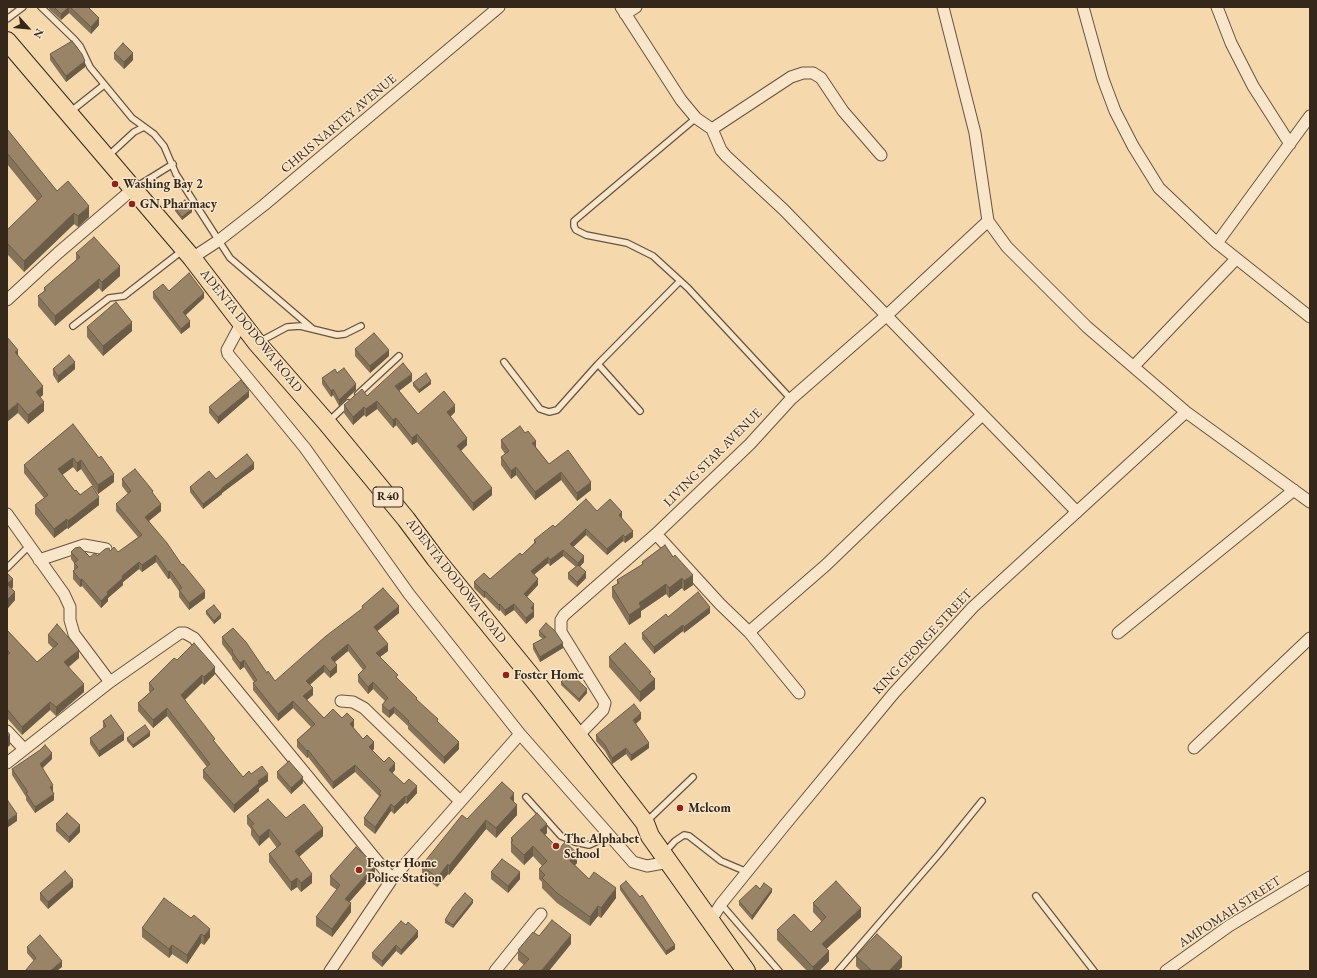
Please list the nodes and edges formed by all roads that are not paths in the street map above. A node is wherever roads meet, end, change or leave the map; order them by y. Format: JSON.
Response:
{"nodes":[{"id":1,"x":23,"y":7,"type":"edge"},
{"id":2,"x":41,"y":7,"type":"edge"},
{"id":3,"x":499,"y":7,"type":"edge"},
{"id":4,"x":636,"y":7,"type":"edge"},
{"id":5,"x":943,"y":7,"type":"edge"},
{"id":6,"x":1083,"y":7,"type":"edge"},
{"id":7,"x":1217,"y":7,"type":"edge"},
{"id":8,"x":623,"y":10,"type":"edge"},
{"id":9,"x":7,"y":19,"type":"edge"},
{"id":10,"x":7,"y":41,"type":"edge"},
{"id":11,"x":104,"y":85,"type":"junction"},
{"id":12,"x":69,"y":113,"type":"junction"},
{"id":13,"x":1310,"y":116,"type":"edge"},
{"id":14,"x":696,"y":118,"type":"junction"},
{"id":15,"x":144,"y":127,"type":"junction"},
{"id":16,"x":712,"y":129,"type":"junction"},
{"id":17,"x":1290,"y":144,"type":"junction"},
{"id":18,"x":881,"y":155,"type":"dead end"},
{"id":19,"x":107,"y":157,"type":"junction"},
{"id":20,"x":173,"y":164,"type":"junction"},
{"id":21,"x":134,"y":188,"type":"junction"},
{"id":22,"x":988,"y":220,"type":"junction"},
{"id":23,"x":218,"y":241,"type":"junction"},
{"id":24,"x":1218,"y":243,"type":"junction"},
{"id":25,"x":188,"y":253,"type":"junction"},
{"id":26,"x":1236,"y":259,"type":"junction"},
{"id":27,"x":680,"y":281,"type":"junction"},
{"id":28,"x":7,"y":300,"type":"edge"},
{"id":29,"x":886,"y":316,"type":"junction"},
{"id":30,"x":1310,"y":317,"type":"edge"},
{"id":31,"x":242,"y":322,"type":"junction"},
{"id":32,"x":72,"y":326,"type":"dead end"},
{"id":33,"x":361,"y":326,"type":"dead end"},
{"id":34,"x":312,"y":329,"type":"junction"},
{"id":35,"x":257,"y":343,"type":"junction"},
{"id":36,"x":399,"y":356,"type":"dead end"},
{"id":37,"x":504,"y":362,"type":"dead end"},
{"id":38,"x":598,"y":364,"type":"junction"},
{"id":39,"x":1134,"y":366,"type":"junction"},
{"id":40,"x":791,"y":399,"type":"junction"},
{"id":41,"x":640,"y":411,"type":"dead end"},
{"id":42,"x":1186,"y":412,"type":"junction"},
{"id":43,"x":982,"y":415,"type":"junction"},
{"id":44,"x":327,"y":423,"type":"junction"},
{"id":45,"x":1294,"y":490,"type":"junction"},
{"id":46,"x":1310,"y":502,"type":"edge"},
{"id":47,"x":1077,"y":512,"type":"junction"},
{"id":48,"x":7,"y":514,"type":"edge"},
{"id":49,"x":656,"y":534,"type":"junction"},
{"id":50,"x":29,"y":546,"type":"junction"},
{"id":51,"x":106,"y":549,"type":"edge"},
{"id":52,"x":39,"y":560,"type":"junction"},
{"id":53,"x":7,"y":568,"type":"edge"},
{"id":54,"x":749,"y":632,"type":"junction"},
{"id":55,"x":1118,"y":633,"type":"dead end"},
{"id":56,"x":1310,"y":638,"type":"edge"},
{"id":57,"x":110,"y":682,"type":"junction"},
{"id":58,"x":799,"y":693,"type":"dead end"},
{"id":59,"x":342,"y":701,"type":"dead end"},
{"id":60,"x":7,"y":731,"type":"edge"},
{"id":61,"x":520,"y":734,"type":"junction"},
{"id":62,"x":578,"y":736,"type":"junction"},
{"id":63,"x":1194,"y":748,"type":"dead end"},
{"id":64,"x":24,"y":749,"type":"junction"},
{"id":65,"x":7,"y":763,"type":"edge"},
{"id":66,"x":693,"y":777,"type":"dead end"},
{"id":67,"x":526,"y":797,"type":"dead end"},
{"id":68,"x":460,"y":801,"type":"junction"},
{"id":69,"x":982,"y":801,"type":"dead end"},
{"id":70,"x":645,"y":823,"type":"junction"},
{"id":71,"x":609,"y":836,"type":"junction"},
{"id":72,"x":666,"y":858,"type":"junction"},
{"id":73,"x":747,"y":872,"type":"junction"},
{"id":74,"x":1310,"y":878,"type":"edge"},
{"id":75,"x":392,"y":879,"type":"junction"},
{"id":76,"x":1036,"y":896,"type":"dead end"},
{"id":77,"x":721,"y":904,"type":"junction"},
{"id":78,"x":541,"y":914,"type":"dead end"},
{"id":79,"x":710,"y":920,"type":"junction"},
{"id":80,"x":330,"y":971,"type":"edge"},
{"id":81,"x":495,"y":971,"type":"edge"},
{"id":82,"x":746,"y":971,"type":"edge"},
{"id":83,"x":779,"y":971,"type":"edge"},
{"id":84,"x":838,"y":971,"type":"edge"},
{"id":85,"x":1094,"y":971,"type":"edge"},
{"id":86,"x":1166,"y":971,"type":"edge"}],
"edges":[{"from":1,"to":9,"type":"lane"},
{"from":2,"to":11,"type":"lane"},
{"from":3,"to":23,"type":"street","name":"CHRIS NARTEY AVENUE"},
{"from":4,"to":8,"type":"street"},
{"from":5,"to":22,"type":"street"},
{"from":6,"to":24,"type":"street"},
{"from":7,"to":17,"type":"street"},
{"from":8,"to":14,"type":"street"},
{"from":10,"to":12,"type":"main road","name":"ADENTA DODOWA ROAD","number":"R40"},
{"from":11,"to":12,"type":"lane"},
{"from":11,"to":15,"type":"lane"},
{"from":12,"to":19,"type":"main road","name":"ADENTA DODOWA ROAD","number":"R40"},
{"from":13,"to":17,"type":"street"},
{"from":14,"to":16,"type":"street"},
{"from":14,"to":27,"type":"lane"},
{"from":15,"to":19,"type":"lane"},
{"from":15,"to":20,"type":"lane"},
{"from":16,"to":18,"type":"street"},
{"from":16,"to":29,"type":"street"},
{"from":17,"to":24,"type":"street"},
{"from":19,"to":21,"type":"main road","name":"ADENTA DODOWA ROAD","number":"R40"},
{"from":20,"to":21,"type":"lane"},
{"from":20,"to":23,"type":"lane"},
{"from":21,"to":25,"type":"main road","name":"ADENTA DODOWA ROAD","number":"R40"},
{"from":21,"to":28,"type":"street"},
{"from":22,"to":29,"type":"street","name":"LIVING STAR AVENUE"},
{"from":22,"to":39,"type":"street"},
{"from":23,"to":25,"type":"street","name":"CHRIS NARTEY AVENUE"},
{"from":23,"to":34,"type":"lane"},
{"from":24,"to":26,"type":"street"},
{"from":25,"to":31,"type":"main road","name":"ADENTA DODOWA ROAD","number":"R40"},
{"from":25,"to":32,"type":"lane"},
{"from":26,"to":30,"type":"street"},
{"from":26,"to":39,"type":"street"},
{"from":27,"to":38,"type":"lane"},
{"from":27,"to":40,"type":"lane"},
{"from":29,"to":40,"type":"street","name":"LIVING STAR AVENUE"},
{"from":29,"to":43,"type":"street"},
{"from":31,"to":35,"type":"main road","name":"ADENTA DODOWA ROAD","number":"R40"},
{"from":31,"to":61,"type":"street"},
{"from":33,"to":34,"type":"lane"},
{"from":34,"to":35,"type":"lane"},
{"from":35,"to":44,"type":"main road","name":"ADENTA DODOWA ROAD","number":"R40"},
{"from":36,"to":44,"type":"lane"},
{"from":37,"to":38,"type":"lane"},
{"from":38,"to":41,"type":"lane"},
{"from":39,"to":42,"type":"street"},
{"from":40,"to":49,"type":"street","name":"LIVING STAR AVENUE"},
{"from":42,"to":45,"type":"street"},
{"from":42,"to":47,"type":"street","name":"KING GEORGE STREET"},
{"from":43,"to":47,"type":"street"},
{"from":43,"to":54,"type":"street"},
{"from":44,"to":62,"type":"main road","name":"ADENTA DODOWA ROAD","number":"R40"},
{"from":45,"to":46,"type":"street"},
{"from":45,"to":55,"type":"street"},
{"from":47,"to":73,"type":"street","name":"KING GEORGE STREET"},
{"from":48,"to":50,"type":"street"},
{"from":49,"to":54,"type":"street"},
{"from":49,"to":62,"type":"street","name":"LIVING STAR AVENUE"},
{"from":50,"to":52,"type":"street"},
{"from":50,"to":53,"type":"lane"},
{"from":51,"to":52,"type":"street"},
{"from":52,"to":57,"type":"street"},
{"from":54,"to":58,"type":"street"},
{"from":56,"to":63,"type":"street"},
{"from":57,"to":64,"type":"street"},
{"from":57,"to":75,"type":"street"},
{"from":59,"to":68,"type":"street"},
{"from":60,"to":64,"type":"street"},
{"from":61,"to":68,"type":"street"},
{"from":61,"to":71,"type":"street"},
{"from":62,"to":70,"type":"main road","name":"ADENTA DODOWA ROAD","number":"R40"},
{"from":64,"to":65,"type":"street"},
{"from":66,"to":70,"type":"lane"},
{"from":67,"to":71,"type":"lane"},
{"from":68,"to":75,"type":"street"},
{"from":69,"to":84,"type":"lane"},
{"from":70,"to":72,"type":"main road","name":"ADENTA DODOWA ROAD","number":"R40"},
{"from":71,"to":72,"type":"street"},
{"from":72,"to":73,"type":"lane"},
{"from":72,"to":79,"type":"main road","name":"ADENTA DODOWA ROAD","number":"R40"},
{"from":73,"to":77,"type":"street","name":"KING GEORGE STREET"},
{"from":74,"to":86,"type":"street","name":"AMPOMAH STREET"},
{"from":75,"to":80,"type":"street"},
{"from":76,"to":85,"type":"lane"},
{"from":77,"to":79,"type":"street","name":"KING GEORGE STREET"},
{"from":77,"to":83,"type":"lane"},
{"from":78,"to":81,"type":"street"},
{"from":79,"to":82,"type":"main road","name":"ADENTA DODOWA ROAD","number":"R40"}]}
